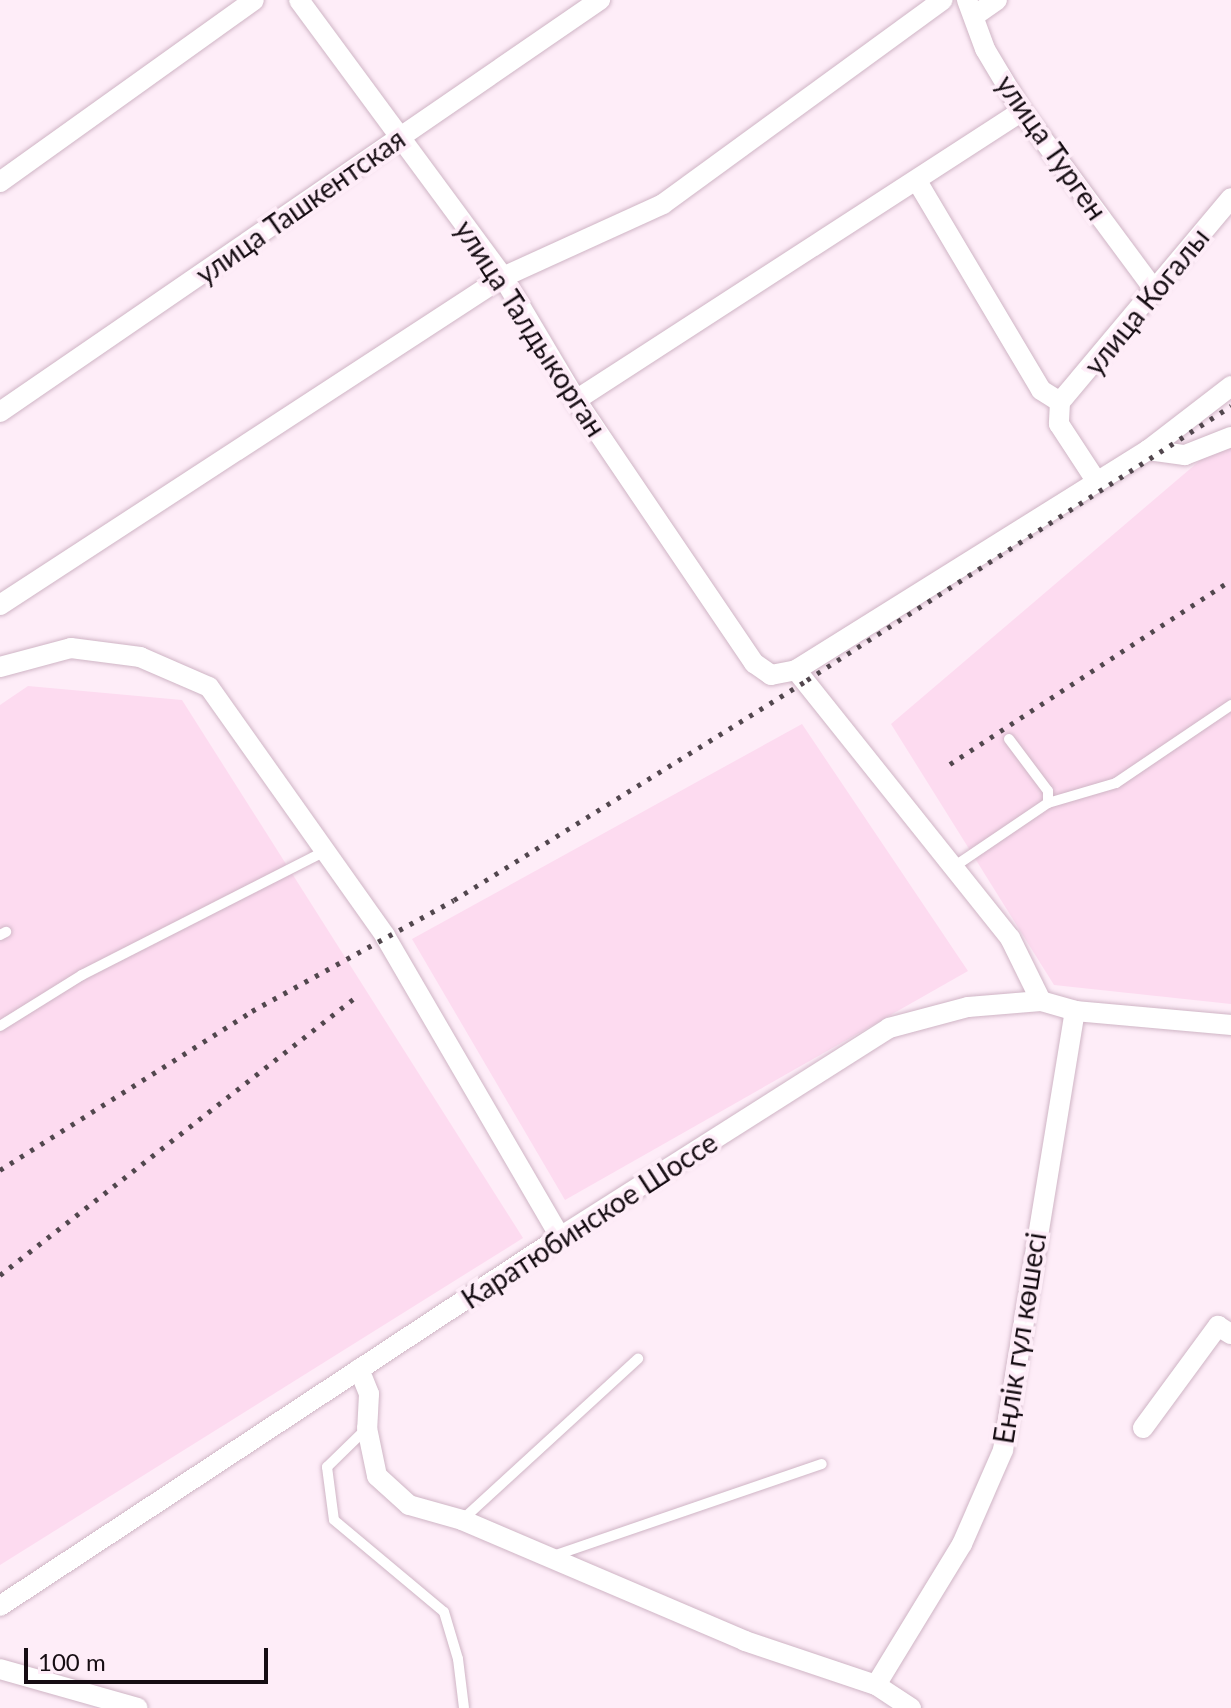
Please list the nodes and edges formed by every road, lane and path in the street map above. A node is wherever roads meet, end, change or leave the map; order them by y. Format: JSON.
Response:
{"nodes":[{"id":1,"x":254,"y":0,"type":"edge"},
{"id":2,"x":299,"y":0,"type":"edge"},
{"id":3,"x":600,"y":0,"type":"edge"},
{"id":4,"x":943,"y":0,"type":"edge"},
{"id":5,"x":997,"y":0,"type":"edge"},
{"id":6,"x":971,"y":8,"type":"edge"},
{"id":7,"x":1022,"y":111,"type":"junction"},
{"id":8,"x":400,"y":137,"type":"junction"},
{"id":9,"x":917,"y":181,"type":"junction"},
{"id":10,"x":0,"y":182,"type":"edge"},
{"id":11,"x":1231,"y":198,"type":"edge"},
{"id":12,"x":503,"y":277,"type":"junction"},
{"id":13,"x":1152,"y":287,"type":"junction"},
{"id":14,"x":1231,"y":386,"type":"edge"},
{"id":15,"x":576,"y":400,"type":"junction"},
{"id":16,"x":1060,"y":402,"type":"junction"},
{"id":17,"x":0,"y":412,"type":"edge"},
{"id":18,"x":1231,"y":437,"type":"edge"},
{"id":19,"x":1148,"y":450,"type":"junction"},
{"id":20,"x":1097,"y":482,"type":"junction"},
{"id":21,"x":0,"y":605,"type":"edge"},
{"id":22,"x":0,"y":667,"type":"edge"},
{"id":23,"x":796,"y":670,"type":"junction"},
{"id":24,"x":1231,"y":705,"type":"edge"},
{"id":25,"x":1009,"y":739,"type":"dead end"},
{"id":26,"x":1048,"y":803,"type":"junction"},
{"id":27,"x":325,"y":851,"type":"junction"},
{"id":28,"x":955,"y":866,"type":"junction"},
{"id":29,"x":1041,"y":1001,"type":"junction"},
{"id":30,"x":1075,"y":1011,"type":"junction"},
{"id":31,"x":1231,"y":1025,"type":"edge"},
{"id":32,"x":0,"y":1026,"type":"edge"},
{"id":33,"x":560,"y":1237,"type":"junction"},
{"id":34,"x":1231,"y":1334,"type":"edge"},
{"id":35,"x":638,"y":1359,"type":"dead end"},
{"id":36,"x":359,"y":1369,"type":"junction"},
{"id":37,"x":367,"y":1428,"type":"junction"},
{"id":38,"x":1143,"y":1428,"type":"dead end"},
{"id":39,"x":822,"y":1464,"type":"dead end"},
{"id":40,"x":462,"y":1520,"type":"junction"},
{"id":41,"x":551,"y":1556,"type":"junction"},
{"id":42,"x":0,"y":1606,"type":"edge"},
{"id":43,"x":0,"y":1669,"type":"edge"},
{"id":44,"x":876,"y":1685,"type":"junction"},
{"id":45,"x":138,"y":1708,"type":"edge"},
{"id":46,"x":464,"y":1708,"type":"edge"},
{"id":47,"x":911,"y":1708,"type":"edge"}],
"edges":[{"from":1,"to":10,"type":"street"},
{"from":2,"to":8,"type":"street","name":"улица Талдыкорган"},
{"from":3,"to":8,"type":"street","name":"улица Ташкентская"},
{"from":4,"to":12,"type":"street"},
{"from":5,"to":6,"type":"street"},
{"from":6,"to":7,"type":"street","name":"улица Турген"},
{"from":7,"to":9,"type":"street"},
{"from":7,"to":13,"type":"street","name":"улица Турген"},
{"from":8,"to":12,"type":"street","name":"улица Талдыкорган"},
{"from":8,"to":17,"type":"street","name":"улица Ташкентская"},
{"from":9,"to":15,"type":"street"},
{"from":9,"to":16,"type":"street"},
{"from":11,"to":13,"type":"street","name":"улица Когалы"},
{"from":12,"to":15,"type":"street","name":"улица Талдыкорган"},
{"from":12,"to":21,"type":"street"},
{"from":13,"to":16,"type":"street","name":"улица Когалы"},
{"from":14,"to":19,"type":"street"},
{"from":15,"to":23,"type":"street","name":"улица Талдыкорган"},
{"from":16,"to":20,"type":"street"},
{"from":18,"to":19,"type":"street"},
{"from":19,"to":20,"type":"street"},
{"from":20,"to":23,"type":"street"},
{"from":22,"to":27,"type":"street"},
{"from":23,"to":28,"type":"street"},
{"from":24,"to":26,"type":"lane"},
{"from":25,"to":26,"type":"lane"},
{"from":26,"to":28,"type":"lane"},
{"from":27,"to":32,"type":"lane"},
{"from":27,"to":33,"type":"street"},
{"from":28,"to":29,"type":"street"},
{"from":29,"to":30,"type":"street","name":"Каратюбинское Шоссе"},
{"from":29,"to":33,"type":"street","name":"Каратюбинское Шоссе"},
{"from":30,"to":31,"type":"street","name":"Каратюбинское Шоссе"},
{"from":30,"to":44,"type":"street","name":"Еңлік гүл көшесі"},
{"from":33,"to":36,"type":"street","name":"Каратюбинское Шоссе"},
{"from":34,"to":38,"type":"street"},
{"from":35,"to":40,"type":"lane"},
{"from":36,"to":37,"type":"street"},
{"from":36,"to":42,"type":"street","name":"Каратюбинское Шоссе"},
{"from":37,"to":40,"type":"street"},
{"from":37,"to":46,"type":"lane"},
{"from":39,"to":41,"type":"lane"},
{"from":40,"to":41,"type":"street"},
{"from":41,"to":44,"type":"street"},
{"from":43,"to":45,"type":"street"},
{"from":44,"to":47,"type":"street"}]}
